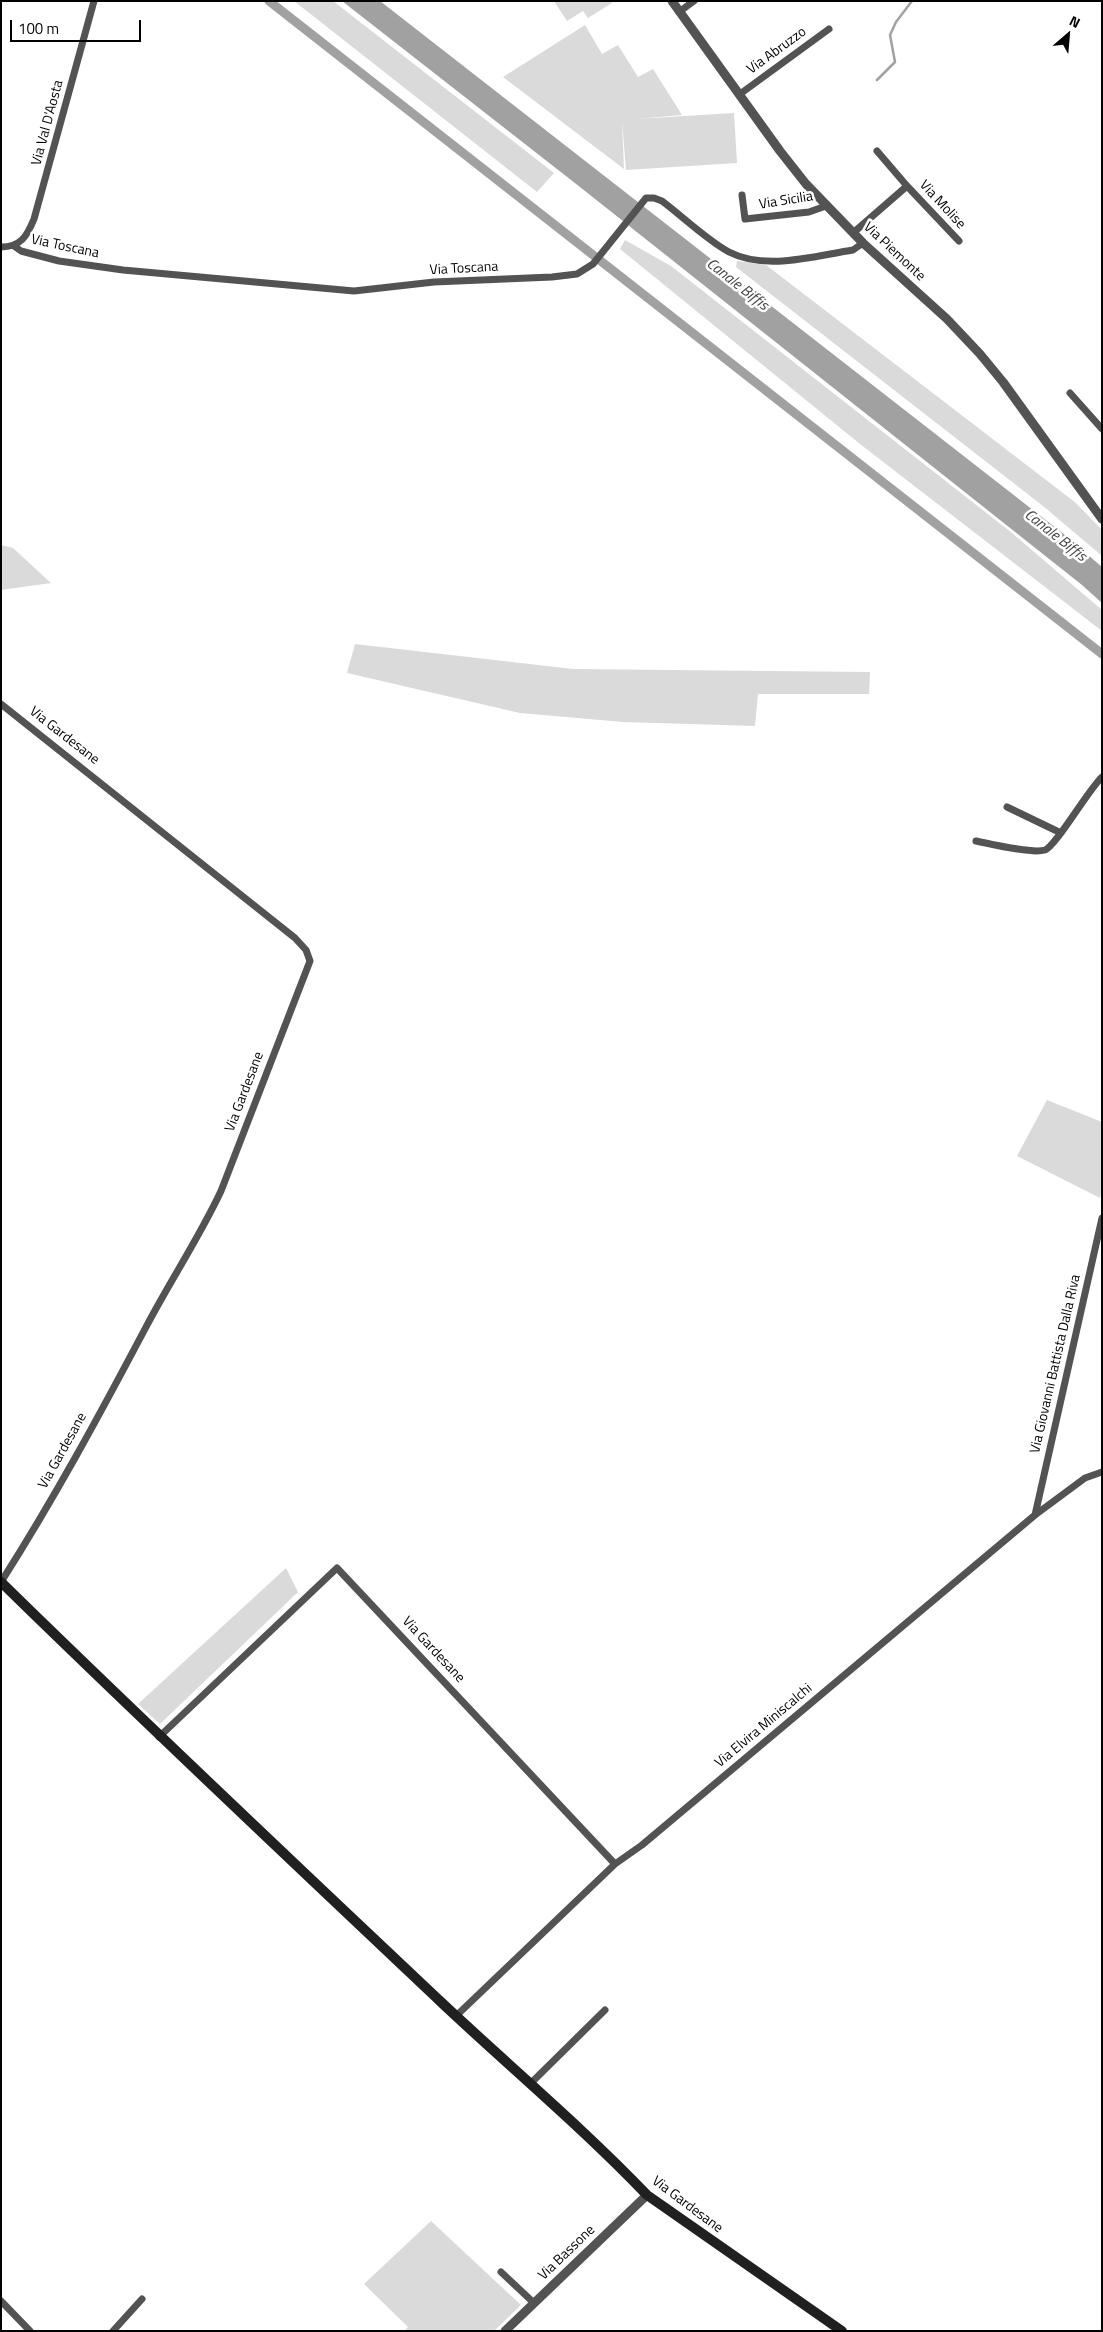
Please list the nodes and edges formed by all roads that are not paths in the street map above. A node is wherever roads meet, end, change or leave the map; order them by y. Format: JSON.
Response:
{"nodes":[{"id":1,"x":94,"y":1,"type":"edge"},
{"id":2,"x":672,"y":1,"type":"edge"},
{"id":3,"x":694,"y":1,"type":"edge"},
{"id":4,"x":680,"y":12,"type":"junction"},
{"id":5,"x":829,"y":29,"type":"dead end"},
{"id":6,"x":740,"y":94,"type":"junction"},
{"id":7,"x":877,"y":151,"type":"dead end"},
{"id":8,"x":907,"y":186,"type":"junction"},
{"id":9,"x":742,"y":195,"type":"dead end"},
{"id":10,"x":826,"y":206,"type":"junction"},
{"id":11,"x":853,"y":233,"type":"junction"},
{"id":12,"x":959,"y":242,"type":"dead end"},
{"id":13,"x":863,"y":243,"type":"junction"},
{"id":14,"x":14,"y":246,"type":"junction"},
{"id":15,"x":1,"y":247,"type":"edge"},
{"id":16,"x":1070,"y":393,"type":"dead end"},
{"id":17,"x":1102,"y":430,"type":"edge"},
{"id":18,"x":1100,"y":512,"type":"edge"},
{"id":19,"x":1,"y":704,"type":"edge"},
{"id":20,"x":1102,"y":777,"type":"edge"},
{"id":21,"x":1007,"y":807,"type":"dead end"},
{"id":22,"x":1061,"y":833,"type":"junction"},
{"id":23,"x":976,"y":841,"type":"dead end"},
{"id":24,"x":1102,"y":1218,"type":"edge"},
{"id":25,"x":1102,"y":1472,"type":"edge"},
{"id":26,"x":1036,"y":1515,"type":"junction"},
{"id":27,"x":1,"y":1582,"type":"edge"},
{"id":28,"x":159,"y":1736,"type":"junction"},
{"id":29,"x":615,"y":1864,"type":"junction"},
{"id":30,"x":605,"y":2010,"type":"dead end"},
{"id":31,"x":456,"y":2016,"type":"junction"},
{"id":32,"x":531,"y":2083,"type":"junction"},
{"id":33,"x":647,"y":2195,"type":"junction"},
{"id":34,"x":501,"y":2272,"type":"dead end"},
{"id":35,"x":142,"y":2299,"type":"dead end"},
{"id":36,"x":1,"y":2301,"type":"edge"},
{"id":37,"x":534,"y":2303,"type":"junction"},
{"id":38,"x":30,"y":2331,"type":"edge"},
{"id":39,"x":113,"y":2331,"type":"edge"},
{"id":40,"x":505,"y":2331,"type":"edge"},
{"id":41,"x":842,"y":2331,"type":"edge"}],
"edges":[{"from":1,"to":14,"type":"street","name":"Via Val D'Aosta"},
{"from":2,"to":4,"type":"street","name":"Via Piemonte"},
{"from":3,"to":4,"type":"street"},
{"from":4,"to":6,"type":"street","name":"Via Piemonte"},
{"from":5,"to":6,"type":"street","name":"Via Abruzzo"},
{"from":6,"to":10,"type":"street","name":"Via Piemonte"},
{"from":7,"to":8,"type":"street","name":"Via Molise"},
{"from":8,"to":11,"type":"street","name":"Via Molise"},
{"from":8,"to":12,"type":"street","name":"Via Molise"},
{"from":9,"to":10,"type":"street","name":"Via Sicilia"},
{"from":10,"to":11,"type":"street","name":"Via Piemonte"},
{"from":11,"to":13,"type":"street","name":"Via Piemonte"},
{"from":13,"to":14,"type":"street","name":"Via Toscana"},
{"from":13,"to":18,"type":"street","name":"Via Piemonte"},
{"from":14,"to":15,"type":"street"},
{"from":16,"to":17,"type":"street"},
{"from":19,"to":27,"type":"street","name":"Via Gardesane"},
{"from":20,"to":22,"type":"street"},
{"from":21,"to":22,"type":"street"},
{"from":22,"to":23,"type":"street"},
{"from":24,"to":26,"type":"street","name":"Via Giovanni Battista Dalla Riva"},
{"from":25,"to":26,"type":"street","name":"Via Elvira Miniscalchi"},
{"from":26,"to":29,"type":"street","name":"Via Elvira Miniscalchi"},
{"from":27,"to":28,"type":"main road","name":"Via Gardesane"},
{"from":28,"to":29,"type":"street","name":"Via Gardesane"},
{"from":28,"to":31,"type":"main road","name":"Via Gardesane"},
{"from":29,"to":31,"type":"street","name":"Via Elvira Miniscalchi"},
{"from":30,"to":32,"type":"street"},
{"from":31,"to":32,"type":"main road","name":"Via Gardesane"},
{"from":32,"to":33,"type":"main road","name":"Via Gardesane"},
{"from":33,"to":37,"type":"street","name":"Via Bassone"},
{"from":33,"to":41,"type":"main road","name":"Via Gardesane"},
{"from":34,"to":37,"type":"street"},
{"from":35,"to":39,"type":"street"},
{"from":36,"to":38,"type":"street"},
{"from":37,"to":40,"type":"street","name":"Via Bassone"}]}
